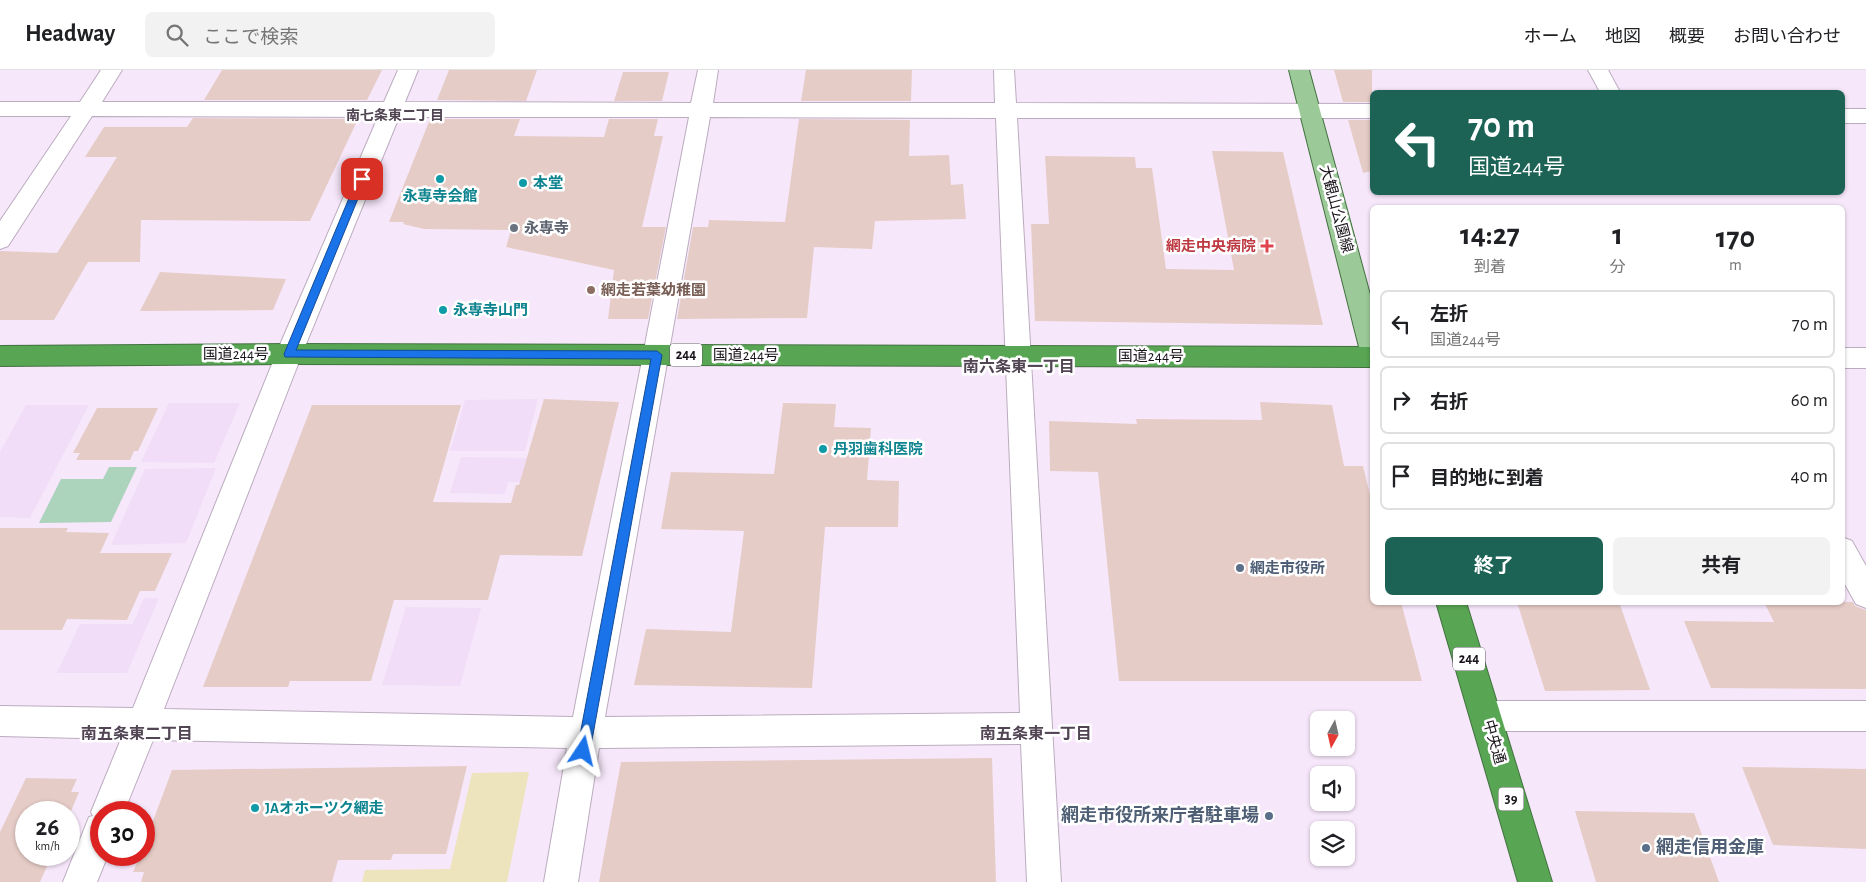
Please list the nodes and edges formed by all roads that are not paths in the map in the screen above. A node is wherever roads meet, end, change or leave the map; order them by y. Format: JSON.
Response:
{"nodes":[{"id":1,"x":112,"y":70,"type":"edge"},
{"id":2,"x":408,"y":70,"type":"edge"},
{"id":3,"x":708,"y":70,"type":"edge"},
{"id":4,"x":1004,"y":70,"type":"edge"},
{"id":5,"x":1299,"y":70,"type":"edge"},
{"id":6,"x":1598,"y":70,"type":"edge"},
{"id":7,"x":1609,"y":90,"type":"edge"},
{"id":8,"x":0,"y":109,"type":"edge"},
{"id":9,"x":86,"y":109,"type":"junction"},
{"id":10,"x":391,"y":109,"type":"junction"},
{"id":11,"x":701,"y":109,"type":"junction"},
{"id":12,"x":1006,"y":110,"type":"junction"},
{"id":13,"x":1310,"y":110,"type":"junction"},
{"id":14,"x":1370,"y":111,"type":"edge"},
{"id":15,"x":1845,"y":116,"type":"edge"},
{"id":16,"x":1866,"y":116,"type":"edge"},
{"id":17,"x":0,"y":240,"type":"edge"},
{"id":18,"x":1370,"y":339,"type":"edge"},
{"id":19,"x":289,"y":354,"type":"junction"},
{"id":20,"x":657,"y":355,"type":"junction"},
{"id":21,"x":1017,"y":355,"type":"junction"},
{"id":22,"x":0,"y":356,"type":"edge"},
{"id":23,"x":1370,"y":357,"type":"edge"},
{"id":24,"x":1845,"y":358,"type":"edge"},
{"id":25,"x":1866,"y":358,"type":"edge"},
{"id":26,"x":1845,"y":556,"type":"edge"},
{"id":27,"x":1866,"y":595,"type":"edge"},
{"id":28,"x":1452,"y":605,"type":"edge"},
{"id":29,"x":1487,"y":716,"type":"junction"},
{"id":30,"x":1866,"y":716,"type":"edge"},
{"id":31,"x":0,"y":721,"type":"edge"},
{"id":32,"x":144,"y":724,"type":"junction"},
{"id":33,"x":1037,"y":728,"type":"junction"},
{"id":34,"x":586,"y":733,"type":"junction"},
{"id":35,"x":112,"y":801,"type":"edge"},
{"id":36,"x":90,"y":857,"type":"edge"},
{"id":37,"x":80,"y":882,"type":"edge"},
{"id":38,"x":561,"y":882,"type":"edge"},
{"id":39,"x":1044,"y":882,"type":"edge"},
{"id":40,"x":1535,"y":882,"type":"edge"}],
"edges":[{"from":1,"to":9,"type":"street"},
{"from":2,"to":10,"type":"street"},
{"from":3,"to":11,"type":"street"},
{"from":4,"to":12,"type":"street"},
{"from":5,"to":13,"type":"main road","name":"大観山公園線"},
{"from":6,"to":7,"type":"street"},
{"from":8,"to":9,"type":"street"},
{"from":9,"to":10,"type":"street"},
{"from":9,"to":17,"type":"street"},
{"from":10,"to":11,"type":"street"},
{"from":10,"to":19,"type":"street"},
{"from":11,"to":12,"type":"street"},
{"from":11,"to":20,"type":"street"},
{"from":12,"to":13,"type":"street"},
{"from":12,"to":21,"type":"street"},
{"from":13,"to":14,"type":"street"},
{"from":13,"to":18,"type":"main road","name":"大観山公園線"},
{"from":15,"to":16,"type":"street"},
{"from":19,"to":20,"type":"highway","name":"国道244号","number":"244"},
{"from":19,"to":22,"type":"highway","name":"国道244号","number":"244"},
{"from":19,"to":32,"type":"street"},
{"from":20,"to":21,"type":"highway","name":"国道244号","number":"244"},
{"from":20,"to":34,"type":"street"},
{"from":21,"to":23,"type":"highway","name":"国道244号","number":"244"},
{"from":21,"to":33,"type":"street"},
{"from":24,"to":25,"type":"street"},
{"from":26,"to":27,"type":"street"},
{"from":28,"to":29,"type":"highway","name":"中央通","number":"244"},
{"from":29,"to":30,"type":"street"},
{"from":29,"to":40,"type":"highway","name":"中央通","number":"39"},
{"from":31,"to":32,"type":"street"},
{"from":32,"to":34,"type":"street"},
{"from":32,"to":35,"type":"street"},
{"from":33,"to":34,"type":"street"},
{"from":33,"to":39,"type":"street"},
{"from":34,"to":38,"type":"street"},
{"from":36,"to":37,"type":"street"}]}
